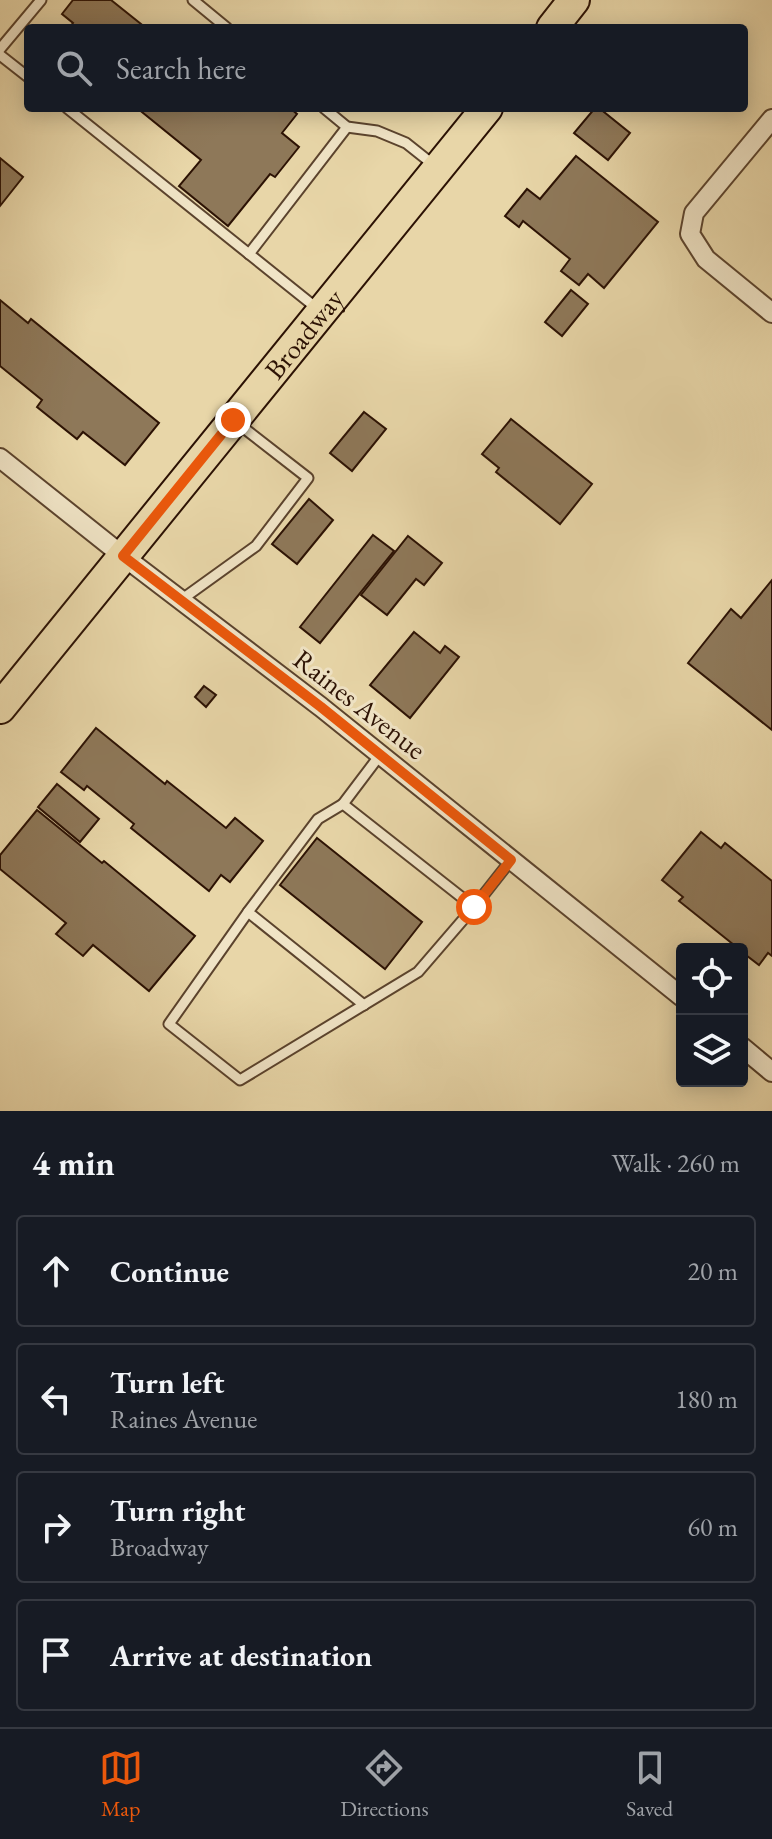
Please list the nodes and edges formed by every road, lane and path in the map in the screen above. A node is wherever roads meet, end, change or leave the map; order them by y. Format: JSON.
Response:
{"nodes":[{"id":1,"x":41,"y":0,"type":"edge"},
{"id":2,"x":193,"y":0,"type":"edge"},
{"id":3,"x":574,"y":0,"type":"edge"},
{"id":4,"x":222,"y":24,"type":"edge"},
{"id":5,"x":555,"y":24,"type":"edge"},
{"id":6,"x":0,"y":52,"type":"edge"},
{"id":7,"x":24,"y":73,"type":"edge"},
{"id":8,"x":72,"y":112,"type":"edge"},
{"id":9,"x":329,"y":112,"type":"edge"},
{"id":10,"x":484,"y":112,"type":"edge"},
{"id":11,"x":772,"y":119,"type":"edge"},
{"id":12,"x":347,"y":127,"type":"junction"},
{"id":13,"x":438,"y":168,"type":"junction"},
{"id":14,"x":249,"y":254,"type":"junction"},
{"id":15,"x":321,"y":312,"type":"junction"},
{"id":16,"x":772,"y":313,"type":"edge"},
{"id":17,"x":233,"y":420,"type":"junction"},
{"id":18,"x":0,"y":458,"type":"edge"},
{"id":19,"x":123,"y":556,"type":"junction"},
{"id":20,"x":181,"y":600,"type":"junction"},
{"id":21,"x":0,"y":708,"type":"edge"},
{"id":22,"x":380,"y":755,"type":"junction"},
{"id":23,"x":343,"y":804,"type":"junction"},
{"id":24,"x":511,"y":860,"type":"junction"},
{"id":25,"x":474,"y":907,"type":"junction"},
{"id":26,"x":248,"y":912,"type":"junction"},
{"id":27,"x":676,"y":992,"type":"edge"},
{"id":28,"x":364,"y":1005,"type":"junction"},
{"id":29,"x":748,"y":1052,"type":"edge"},
{"id":30,"x":772,"y":1072,"type":"edge"}],
"edges":[{"from":1,"to":6,"type":"lane"},
{"from":2,"to":4,"type":"lane"},
{"from":3,"to":5,"type":"main road"},
{"from":6,"to":7,"type":"lane"},
{"from":8,"to":14,"type":"lane"},
{"from":9,"to":12,"type":"lane"},
{"from":10,"to":13,"type":"main road","name":"Broadway"},
{"from":11,"to":16,"type":"street"},
{"from":12,"to":13,"type":"lane"},
{"from":12,"to":14,"type":"lane"},
{"from":13,"to":15,"type":"main road","name":"Broadway"},
{"from":14,"to":15,"type":"lane"},
{"from":15,"to":17,"type":"main road","name":"Broadway"},
{"from":17,"to":19,"type":"main road","name":"Broadway"},
{"from":17,"to":20,"type":"lane"},
{"from":18,"to":19,"type":"street","name":"Raines Avenue"},
{"from":19,"to":20,"type":"street","name":"Raines Avenue"},
{"from":19,"to":21,"type":"main road","name":"Broadway"},
{"from":20,"to":22,"type":"street","name":"Raines Avenue"},
{"from":22,"to":23,"type":"lane"},
{"from":22,"to":24,"type":"street","name":"Raines Avenue"},
{"from":23,"to":25,"type":"lane"},
{"from":23,"to":26,"type":"lane"},
{"from":24,"to":25,"type":"lane"},
{"from":24,"to":27,"type":"street","name":"Raines Avenue"},
{"from":25,"to":28,"type":"lane"},
{"from":26,"to":28,"type":"lane"},
{"from":26,"to":28,"type":"lane"},
{"from":29,"to":30,"type":"street"}]}
